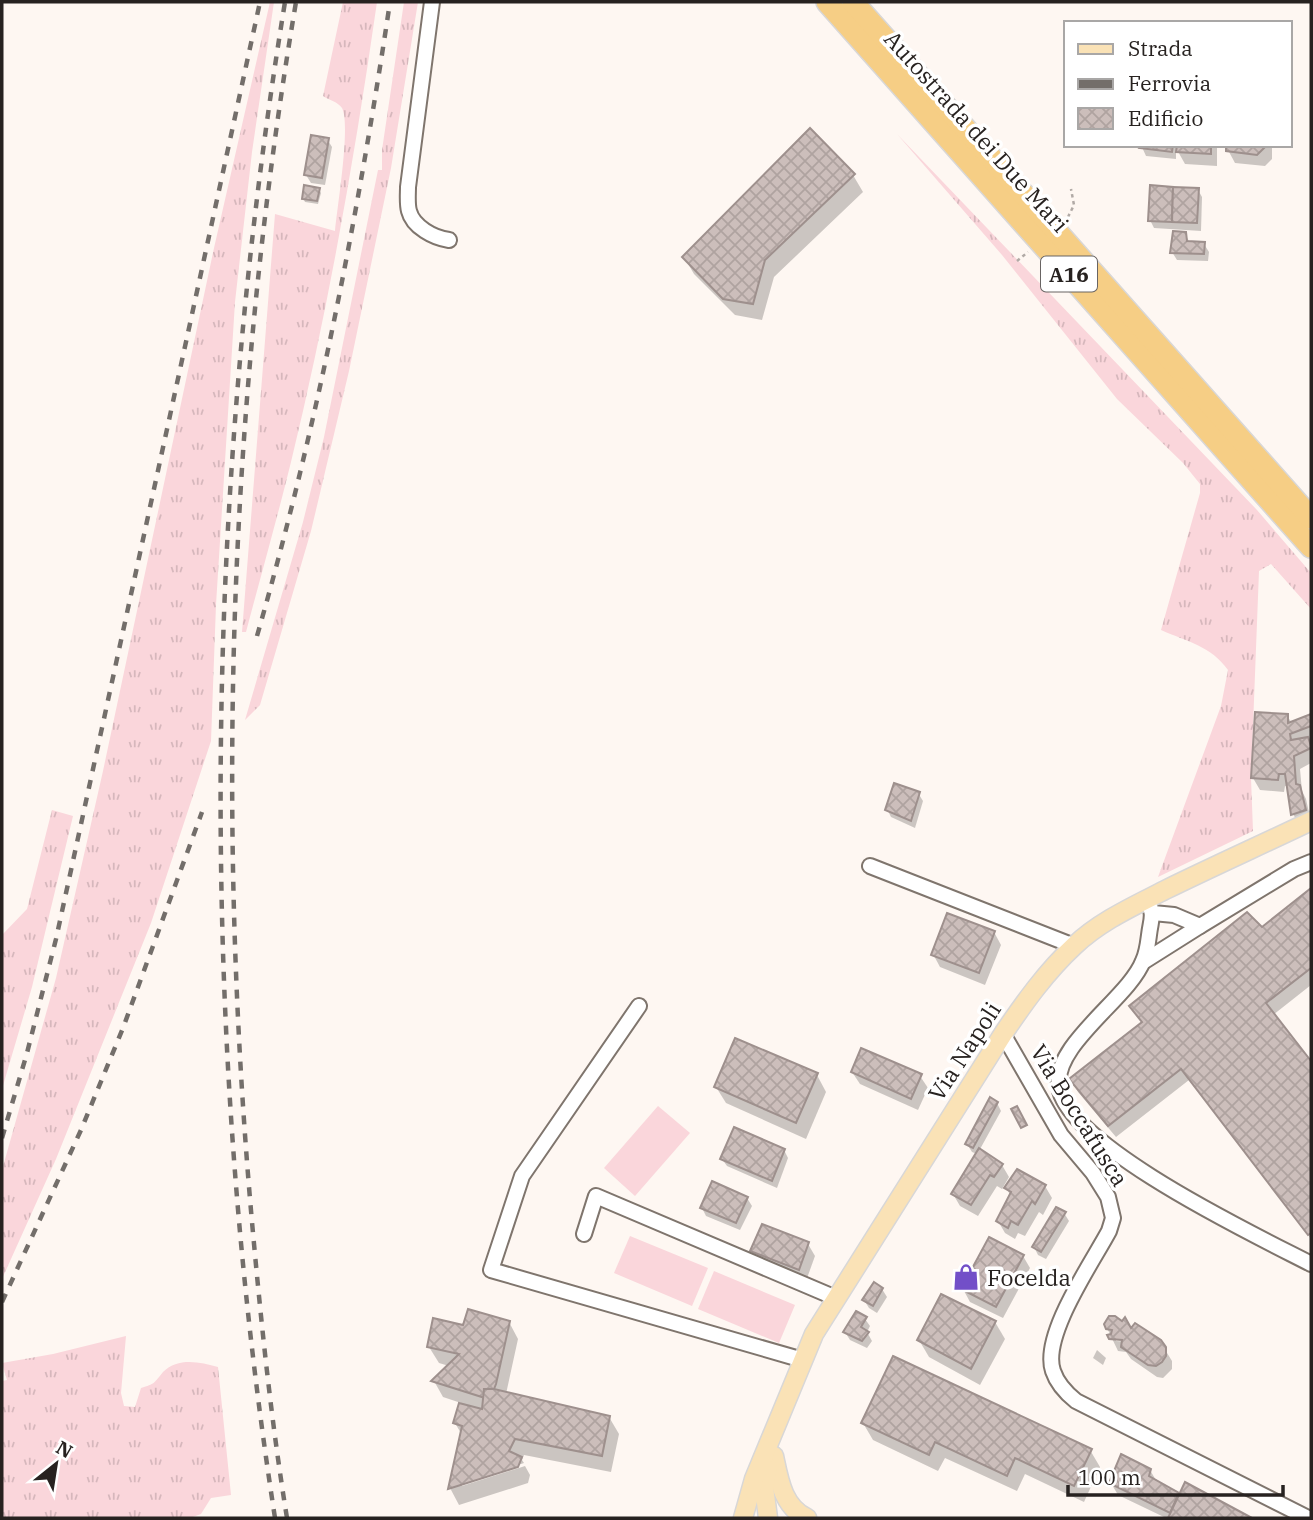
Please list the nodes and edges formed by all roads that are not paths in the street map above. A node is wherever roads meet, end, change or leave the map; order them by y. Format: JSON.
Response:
{"nodes":[{"id":1,"x":432,"y":2,"type":"edge"},
{"id":2,"x":827,"y":2,"type":"edge"},
{"id":3,"x":853,"y":2,"type":"edge"},
{"id":4,"x":449,"y":240,"type":"dead end"},
{"id":5,"x":1311,"y":518,"type":"edge"},
{"id":6,"x":1311,"y":547,"type":"edge"},
{"id":7,"x":1311,"y":821,"type":"edge"},
{"id":8,"x":1311,"y":862,"type":"edge"},
{"id":9,"x":870,"y":866,"type":"dead end"},
{"id":10,"x":1150,"y":907,"type":"junction"},
{"id":11,"x":1199,"y":926,"type":"junction"},
{"id":12,"x":1074,"y":946,"type":"junction"},
{"id":13,"x":1143,"y":962,"type":"junction"},
{"id":14,"x":639,"y":1006,"type":"dead end"},
{"id":15,"x":1003,"y":1034,"type":"junction"},
{"id":16,"x":584,"y":1234,"type":"dead end"},
{"id":17,"x":1311,"y":1264,"type":"edge"},
{"id":18,"x":836,"y":1298,"type":"junction"},
{"id":19,"x":803,"y":1360,"type":"junction"},
{"id":20,"x":776,"y":1424,"type":"junction"},
{"id":21,"x":772,"y":1447,"type":"junction"},
{"id":22,"x":745,"y":1518,"type":"edge"},
{"id":23,"x":767,"y":1518,"type":"edge"},
{"id":24,"x":807,"y":1518,"type":"edge"},
{"id":25,"x":1308,"y":1518,"type":"edge"}],
"edges":[{"from":1,"to":4,"type":"street"},
{"from":2,"to":6,"type":"highway","name":"Autostrada dei Due Mari","number":"A16"},
{"from":3,"to":5,"type":"highway","name":"Autostrada dei Due Mari","number":"A16"},
{"from":7,"to":10,"type":"main road","name":"Via Napoli"},
{"from":8,"to":11,"type":"street"},
{"from":9,"to":12,"type":"street"},
{"from":10,"to":11,"type":"street"},
{"from":10,"to":12,"type":"main road","name":"Via Napoli"},
{"from":10,"to":13,"type":"street"},
{"from":11,"to":13,"type":"street"},
{"from":12,"to":15,"type":"main road","name":"Via Napoli"},
{"from":13,"to":17,"type":"street"},
{"from":14,"to":19,"type":"street"},
{"from":15,"to":18,"type":"main road","name":"Via Napoli"},
{"from":15,"to":25,"type":"street","name":"Via Boccafusca"},
{"from":16,"to":18,"type":"street"},
{"from":18,"to":19,"type":"main road","name":"Via Napoli"},
{"from":19,"to":20,"type":"main road","name":"Via Napoli"},
{"from":20,"to":21,"type":"main road","name":"Via Napoli"},
{"from":20,"to":22,"type":"main road","name":"Via Napoli"},
{"from":21,"to":23,"type":"main road","name":"Via Napoli"},
{"from":21,"to":24,"type":"main road"},
{"from":22,"to":23,"type":"main road"}]}
